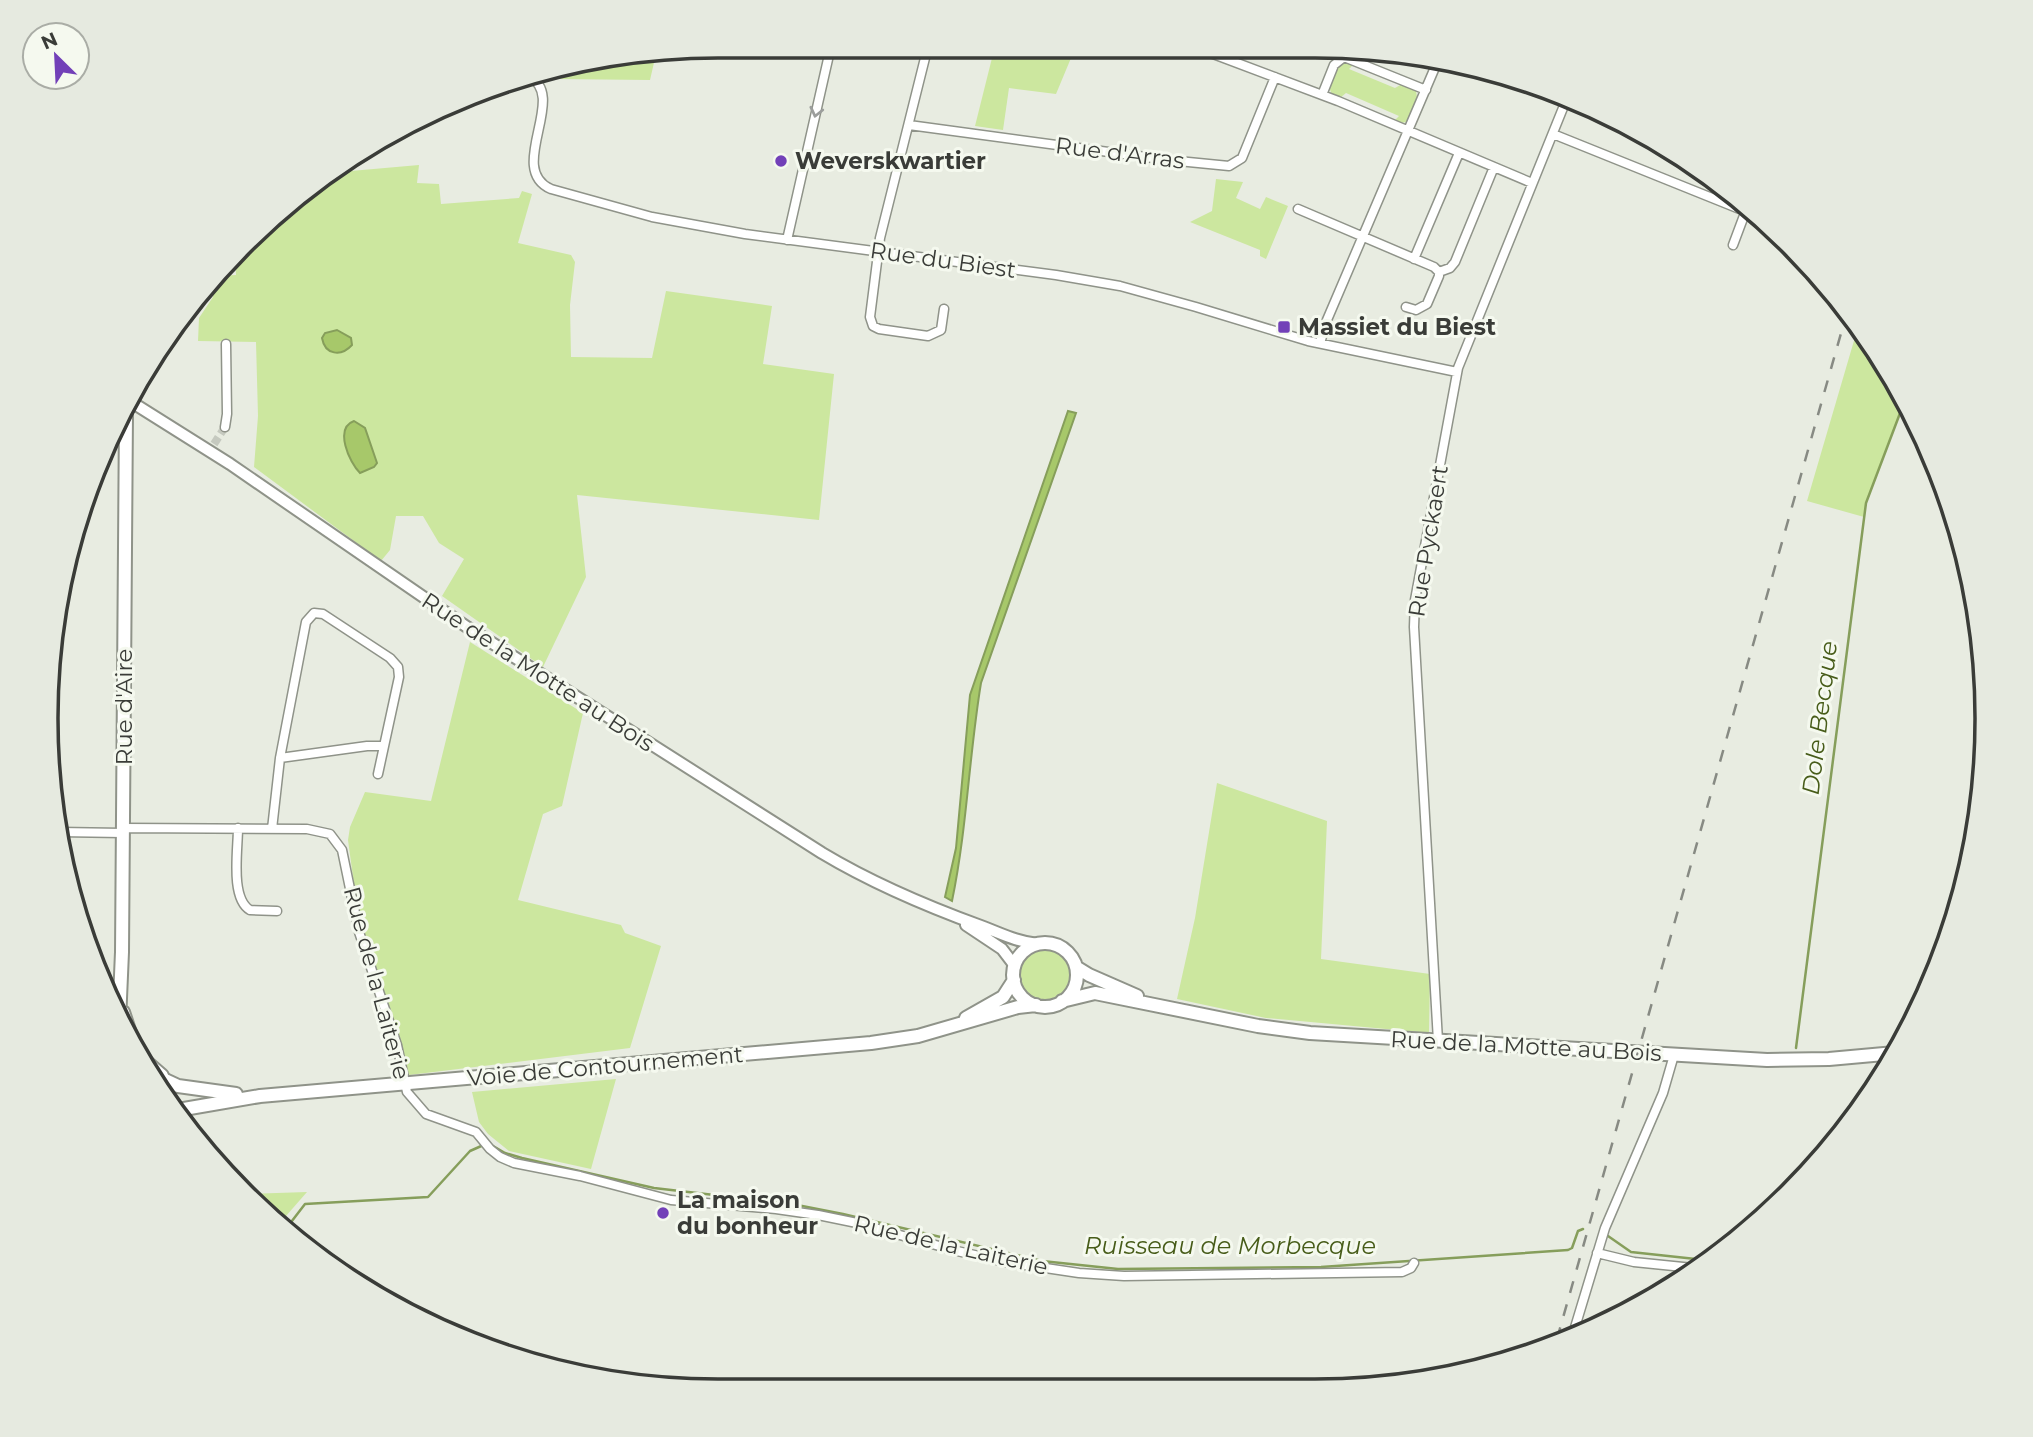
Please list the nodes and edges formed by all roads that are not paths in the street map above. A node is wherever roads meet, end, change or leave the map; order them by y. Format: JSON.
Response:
{"nodes":[{"id":1,"x":828,"y":58,"type":"edge"},
{"id":2,"x":925,"y":58,"type":"edge"},
{"id":3,"x":1224,"y":58,"type":"edge"},
{"id":4,"x":1342,"y":59,"type":"edge"},
{"id":5,"x":1348,"y":59,"type":"edge"},
{"id":6,"x":1435,"y":69,"type":"edge"},
{"id":7,"x":1275,"y":77,"type":"junction"},
{"id":8,"x":539,"y":83,"type":"edge"},
{"id":9,"x":1426,"y":90,"type":"junction"},
{"id":10,"x":1321,"y":95,"type":"junction"},
{"id":11,"x":1564,"y":107,"type":"edge"},
{"id":12,"x":909,"y":125,"type":"junction"},
{"id":13,"x":1408,"y":131,"type":"junction"},
{"id":14,"x":1553,"y":134,"type":"junction"},
{"id":15,"x":1459,"y":153,"type":"junction"},
{"id":16,"x":1494,"y":167,"type":"junction"},
{"id":17,"x":1532,"y":183,"type":"junction"},
{"id":18,"x":1733,"y":207,"type":"edge"},
{"id":19,"x":1298,"y":209,"type":"dead end"},
{"id":20,"x":1743,"y":216,"type":"edge"},
{"id":21,"x":1363,"y":237,"type":"junction"},
{"id":22,"x":787,"y":240,"type":"junction"},
{"id":23,"x":1733,"y":245,"type":"dead end"},
{"id":24,"x":878,"y":252,"type":"junction"},
{"id":25,"x":1414,"y":259,"type":"junction"},
{"id":26,"x":1438,"y":272,"type":"junction"},
{"id":27,"x":1405,"y":307,"type":"dead end"},
{"id":28,"x":944,"y":309,"type":"dead end"},
{"id":29,"x":1320,"y":343,"type":"junction"},
{"id":30,"x":226,"y":344,"type":"dead end"},
{"id":31,"x":1457,"y":372,"type":"junction"},
{"id":32,"x":135,"y":409,"type":"edge"},
{"id":33,"x":132,"y":415,"type":"edge"},
{"id":34,"x":225,"y":427,"type":"tunnel mouth"},
{"id":35,"x":382,"y":746,"type":"junction"},
{"id":36,"x":280,"y":758,"type":"junction"},
{"id":37,"x":378,"y":774,"type":"dead end"},
{"id":38,"x":238,"y":828,"type":"junction"},
{"id":39,"x":272,"y":829,"type":"junction"},
{"id":40,"x":123,"y":830,"type":"junction"},
{"id":41,"x":67,"y":832,"type":"edge"},
{"id":42,"x":277,"y":911,"type":"dead end"},
{"id":43,"x":952,"y":916,"type":"junction"},
{"id":44,"x":1038,"y":944,"type":"junction"},
{"id":45,"x":1015,"y":966,"type":"junction"},
{"id":46,"x":1076,"y":967,"type":"junction"},
{"id":47,"x":1014,"y":980,"type":"junction"},
{"id":48,"x":121,"y":1000,"type":"edge"},
{"id":49,"x":1062,"y":1001,"type":"junction"},
{"id":50,"x":1036,"y":1005,"type":"junction"},
{"id":51,"x":1160,"y":1005,"type":"junction"},
{"id":52,"x":947,"y":1027,"type":"junction"},
{"id":53,"x":1438,"y":1041,"type":"junction"},
{"id":54,"x":1884,"y":1054,"type":"edge"},
{"id":55,"x":1674,"y":1055,"type":"junction"},
{"id":56,"x":165,"y":1080,"type":"edge"},
{"id":57,"x":404,"y":1084,"type":"junction"},
{"id":58,"x":260,"y":1096,"type":"junction"},
{"id":59,"x":185,"y":1109,"type":"edge"},
{"id":60,"x":1597,"y":1253,"type":"junction"},
{"id":61,"x":1414,"y":1263,"type":"dead end"},
{"id":62,"x":1683,"y":1267,"type":"edge"},
{"id":63,"x":1576,"y":1325,"type":"edge"}],
"edges":[{"from":1,"to":22,"type":"street","one_way":true},
{"from":2,"to":12,"type":"street"},
{"from":3,"to":7,"type":"street"},
{"from":4,"to":10,"type":"street"},
{"from":5,"to":9,"type":"street"},
{"from":6,"to":9,"type":"street"},
{"from":7,"to":10,"type":"street"},
{"from":7,"to":12,"type":"street","name":"Rue d'Arras"},
{"from":8,"to":22,"type":"street","name":"Rue du Biest"},
{"from":9,"to":13,"type":"street"},
{"from":10,"to":13,"type":"street"},
{"from":11,"to":14,"type":"street","name":"Rue Pyckaert"},
{"from":12,"to":24,"type":"street"},
{"from":13,"to":15,"type":"street"},
{"from":13,"to":21,"type":"street"},
{"from":14,"to":17,"type":"street","name":"Rue Pyckaert"},
{"from":14,"to":18,"type":"street"},
{"from":15,"to":16,"type":"street"},
{"from":15,"to":25,"type":"street"},
{"from":16,"to":17,"type":"street"},
{"from":16,"to":26,"type":"street"},
{"from":17,"to":31,"type":"street","name":"Rue Pyckaert"},
{"from":19,"to":21,"type":"street"},
{"from":20,"to":23,"type":"street"},
{"from":21,"to":25,"type":"street"},
{"from":21,"to":29,"type":"street"},
{"from":22,"to":24,"type":"street","name":"Rue du Biest"},
{"from":24,"to":28,"type":"street"},
{"from":24,"to":29,"type":"street","name":"Rue du Biest"},
{"from":25,"to":26,"type":"street"},
{"from":26,"to":27,"type":"street"},
{"from":29,"to":31,"type":"street","name":"Rue du Biest"},
{"from":30,"to":34,"type":"street"},
{"from":31,"to":53,"type":"street","name":"Rue Pyckaert"},
{"from":32,"to":43,"type":"street","name":"Rue de la Motte au Bois"},
{"from":33,"to":40,"type":"main road","name":"Rue d'Aire"},
{"from":35,"to":36,"type":"street"},
{"from":35,"to":36,"type":"street"},
{"from":35,"to":37,"type":"street"},
{"from":36,"to":39,"type":"street"},
{"from":38,"to":39,"type":"street","name":"Rue de la Laiterie"},
{"from":38,"to":40,"type":"street","name":"Rue de la Laiterie"},
{"from":38,"to":42,"type":"street"},
{"from":39,"to":57,"type":"street","name":"Rue de la Laiterie"},
{"from":40,"to":41,"type":"street","name":"Rue de la Laiterie"},
{"from":40,"to":48,"type":"main road","name":"Rue d'Aire"},
{"from":43,"to":44,"type":"street","name":"Rue de la Motte au Bois"},
{"from":43,"to":45,"type":"street","name":"Rue de la Motte au Bois"},
{"from":44,"to":45,"type":"main road"},
{"from":44,"to":46,"type":"main road"},
{"from":45,"to":47,"type":"main road"},
{"from":46,"to":49,"type":"main road"},
{"from":46,"to":51,"type":"main road","name":"Rue de la Motte au Bois"},
{"from":47,"to":50,"type":"main road"},
{"from":47,"to":52,"type":"main road"},
{"from":49,"to":50,"type":"main road"},
{"from":49,"to":51,"type":"main road","name":"Rue de la Motte au Bois"},
{"from":50,"to":52,"type":"main road"},
{"from":51,"to":53,"type":"main road","name":"Rue de la Motte au Bois"},
{"from":52,"to":57,"type":"main road","name":"Voie de Contournement"},
{"from":53,"to":55,"type":"main road","name":"Rue de la Motte au Bois"},
{"from":54,"to":55,"type":"main road","name":"Rue de la Motte au Bois"},
{"from":55,"to":60,"type":"street"},
{"from":56,"to":58,"type":"main road","name":"Voie de Contournement"},
{"from":57,"to":58,"type":"main road","name":"Voie de Contournement"},
{"from":57,"to":61,"type":"street","name":"Rue de la Laiterie"},
{"from":58,"to":59,"type":"main road","name":"Voie de Contournement"},
{"from":60,"to":62,"type":"street"},
{"from":60,"to":63,"type":"street"}]}
